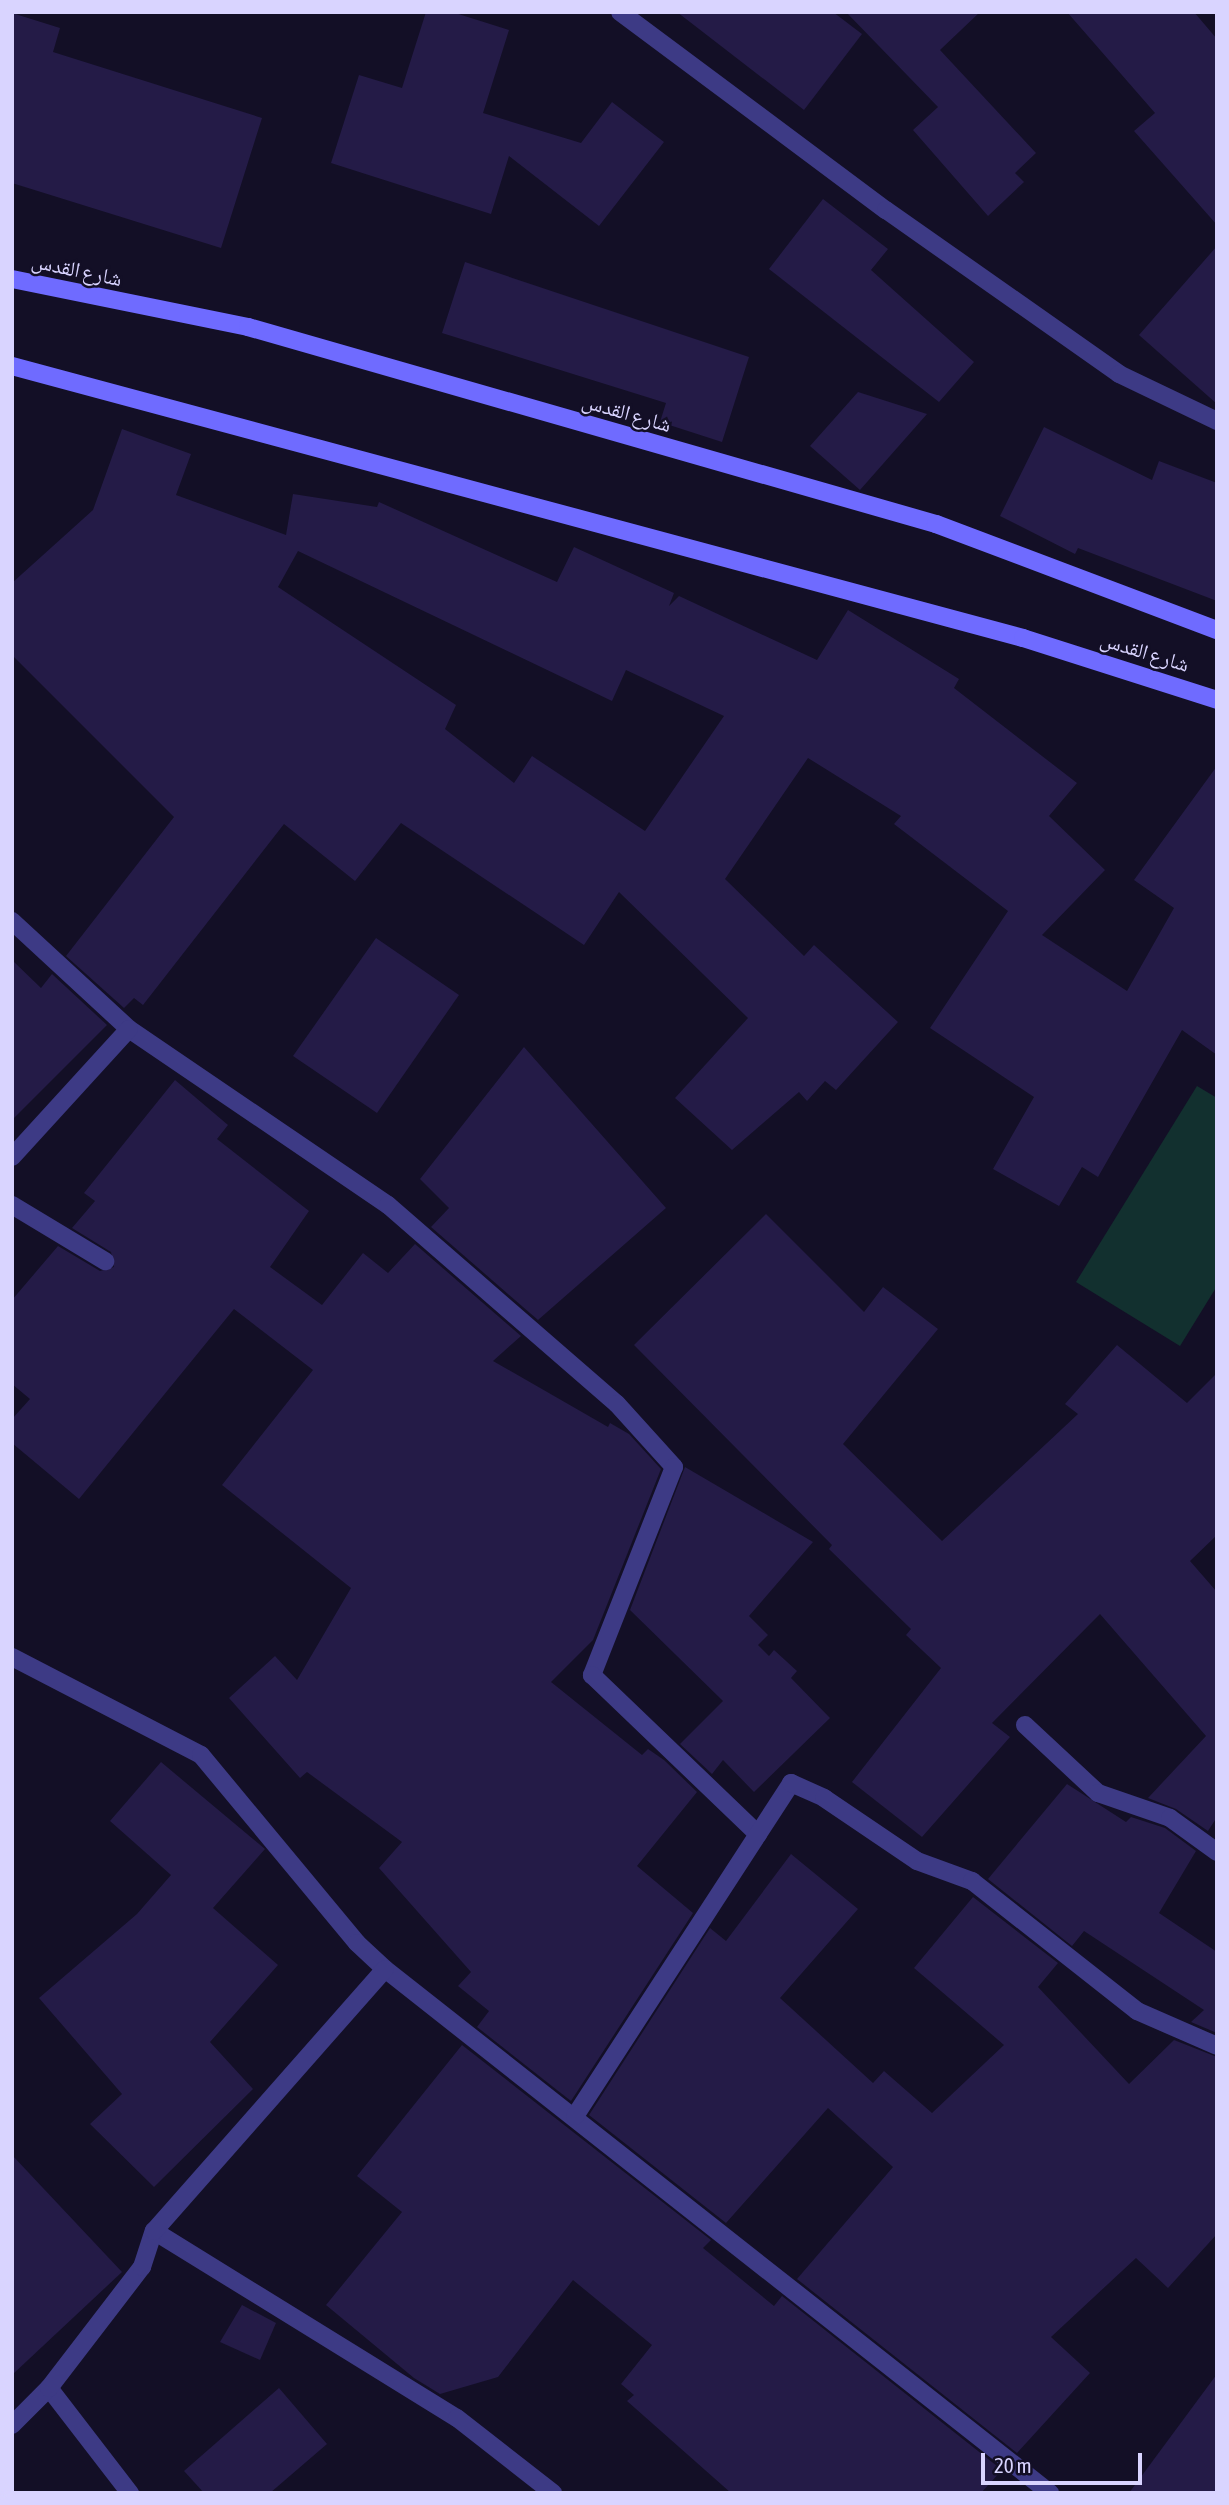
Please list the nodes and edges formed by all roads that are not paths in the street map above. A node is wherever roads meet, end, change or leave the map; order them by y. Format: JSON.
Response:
{"nodes":[{"id":1,"x":620,"y":12,"type":"edge"},
{"id":2,"x":12,"y":279,"type":"edge"},
{"id":3,"x":12,"y":366,"type":"edge"},
{"id":4,"x":1217,"y":421,"type":"edge"},
{"id":5,"x":1217,"y":629,"type":"edge"},
{"id":6,"x":1217,"y":700,"type":"edge"},
{"id":7,"x":12,"y":921,"type":"edge"},
{"id":8,"x":129,"y":1029,"type":"junction"},
{"id":9,"x":12,"y":1157,"type":"edge"},
{"id":10,"x":12,"y":1205,"type":"edge"},
{"id":11,"x":105,"y":1261,"type":"dead end"},
{"id":12,"x":12,"y":1657,"type":"edge"},
{"id":13,"x":1025,"y":1726,"type":"dead end"},
{"id":14,"x":758,"y":1833,"type":"junction"},
{"id":15,"x":1217,"y":1852,"type":"edge"},
{"id":16,"x":385,"y":1969,"type":"junction"},
{"id":17,"x":1217,"y":2046,"type":"edge"},
{"id":18,"x":575,"y":2116,"type":"junction"},
{"id":19,"x":154,"y":2231,"type":"junction"},
{"id":20,"x":49,"y":2388,"type":"junction"},
{"id":21,"x":12,"y":2425,"type":"edge"},
{"id":22,"x":131,"y":2493,"type":"edge"},
{"id":23,"x":553,"y":2493,"type":"edge"},
{"id":24,"x":1050,"y":2493,"type":"edge"}],
"edges":[{"from":1,"to":4,"type":"street"},
{"from":2,"to":5,"type":"main road","name":"شارع القدس"},
{"from":3,"to":6,"type":"main road","name":"شارع القدس"},
{"from":7,"to":8,"type":"street"},
{"from":8,"to":9,"type":"street"},
{"from":8,"to":14,"type":"street"},
{"from":10,"to":11,"type":"street"},
{"from":12,"to":16,"type":"street"},
{"from":13,"to":15,"type":"street"},
{"from":14,"to":17,"type":"street"},
{"from":14,"to":18,"type":"street"},
{"from":16,"to":18,"type":"street"},
{"from":16,"to":19,"type":"street"},
{"from":18,"to":24,"type":"street"},
{"from":19,"to":20,"type":"street"},
{"from":19,"to":23,"type":"street"},
{"from":20,"to":21,"type":"street"},
{"from":20,"to":22,"type":"street"}]}
